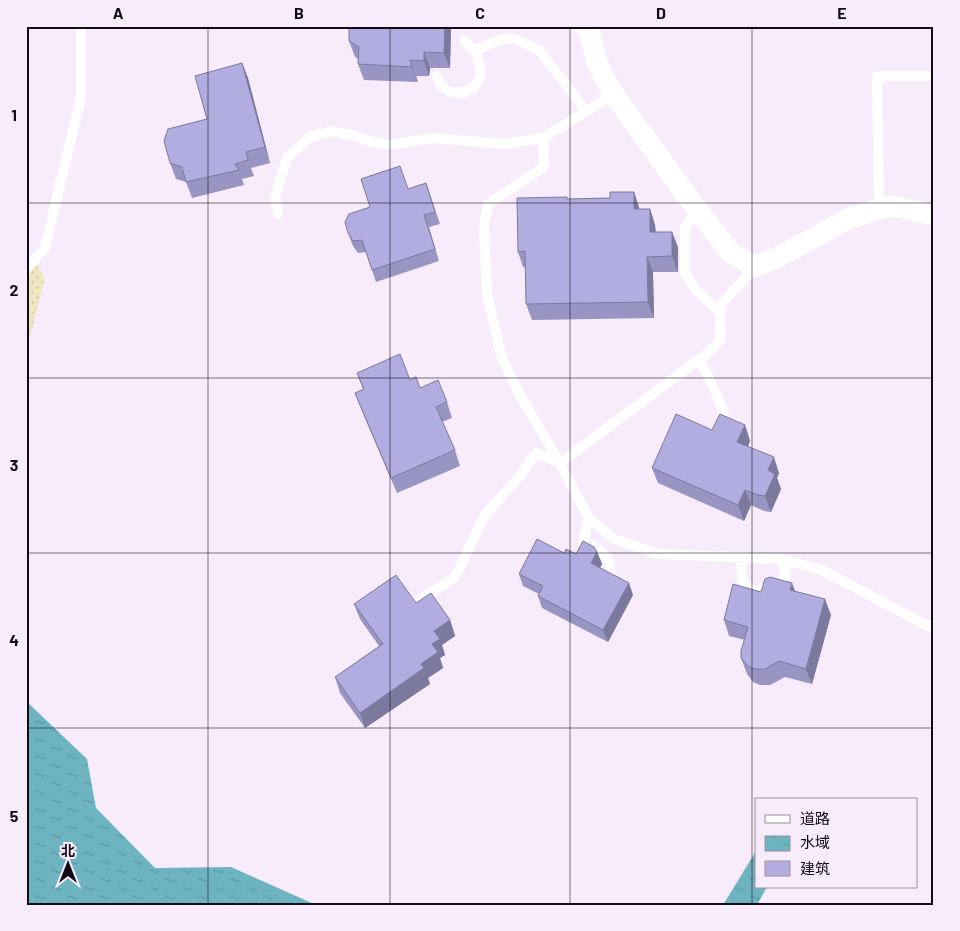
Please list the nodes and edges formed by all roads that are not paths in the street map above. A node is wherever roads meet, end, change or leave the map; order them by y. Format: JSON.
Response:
{"nodes":[{"id":1,"x":81,"y":26,"type":"edge"},
{"id":2,"x":584,"y":29,"type":"edge"},
{"id":3,"x":464,"y":41,"type":"dead end"},
{"id":4,"x":475,"y":50,"type":"junction"},
{"id":5,"x":438,"y":76,"type":"dead end"},
{"id":6,"x":934,"y":76,"type":"edge"},
{"id":7,"x":614,"y":94,"type":"junction"},
{"id":8,"x":586,"y":111,"type":"junction"},
{"id":9,"x":543,"y":138,"type":"junction"},
{"id":10,"x":697,"y":209,"type":"junction"},
{"id":11,"x":879,"y":209,"type":"junction"},
{"id":12,"x":278,"y":214,"type":"dead end"},
{"id":13,"x":934,"y":215,"type":"edge"},
{"id":14,"x":755,"y":267,"type":"junction"},
{"id":15,"x":26,"y":269,"type":"edge"},
{"id":16,"x":720,"y":313,"type":"junction"},
{"id":17,"x":698,"y":360,"type":"junction"},
{"id":18,"x":724,"y":412,"type":"dead end"},
{"id":19,"x":560,"y":464,"type":"junction"},
{"id":20,"x":589,"y":518,"type":"junction"},
{"id":21,"x":742,"y":557,"type":"junction"},
{"id":22,"x":781,"y":559,"type":"junction"},
{"id":23,"x":611,"y":573,"type":"edge"},
{"id":24,"x":422,"y":600,"type":"edge"},
{"id":25,"x":934,"y":628,"type":"edge"}],
"edges":[{"from":1,"to":15,"type":"lane"},
{"from":2,"to":7,"type":"street"},
{"from":3,"to":4,"type":"lane"},
{"from":4,"to":5,"type":"lane"},
{"from":4,"to":8,"type":"lane"},
{"from":6,"to":11,"type":"lane"},
{"from":7,"to":8,"type":"lane"},
{"from":7,"to":10,"type":"street"},
{"from":8,"to":9,"type":"lane"},
{"from":9,"to":12,"type":"lane"},
{"from":9,"to":19,"type":"lane"},
{"from":10,"to":14,"type":"street"},
{"from":10,"to":16,"type":"lane"},
{"from":11,"to":13,"type":"street"},
{"from":11,"to":14,"type":"street"},
{"from":14,"to":16,"type":"lane"},
{"from":16,"to":17,"type":"lane"},
{"from":17,"to":18,"type":"lane"},
{"from":17,"to":19,"type":"lane"},
{"from":19,"to":20,"type":"lane"},
{"from":19,"to":24,"type":"lane"},
{"from":20,"to":21,"type":"lane"},
{"from":20,"to":23,"type":"lane"},
{"from":21,"to":22,"type":"lane"},
{"from":21,"to":22,"type":"lane"},
{"from":22,"to":25,"type":"lane"}]}
